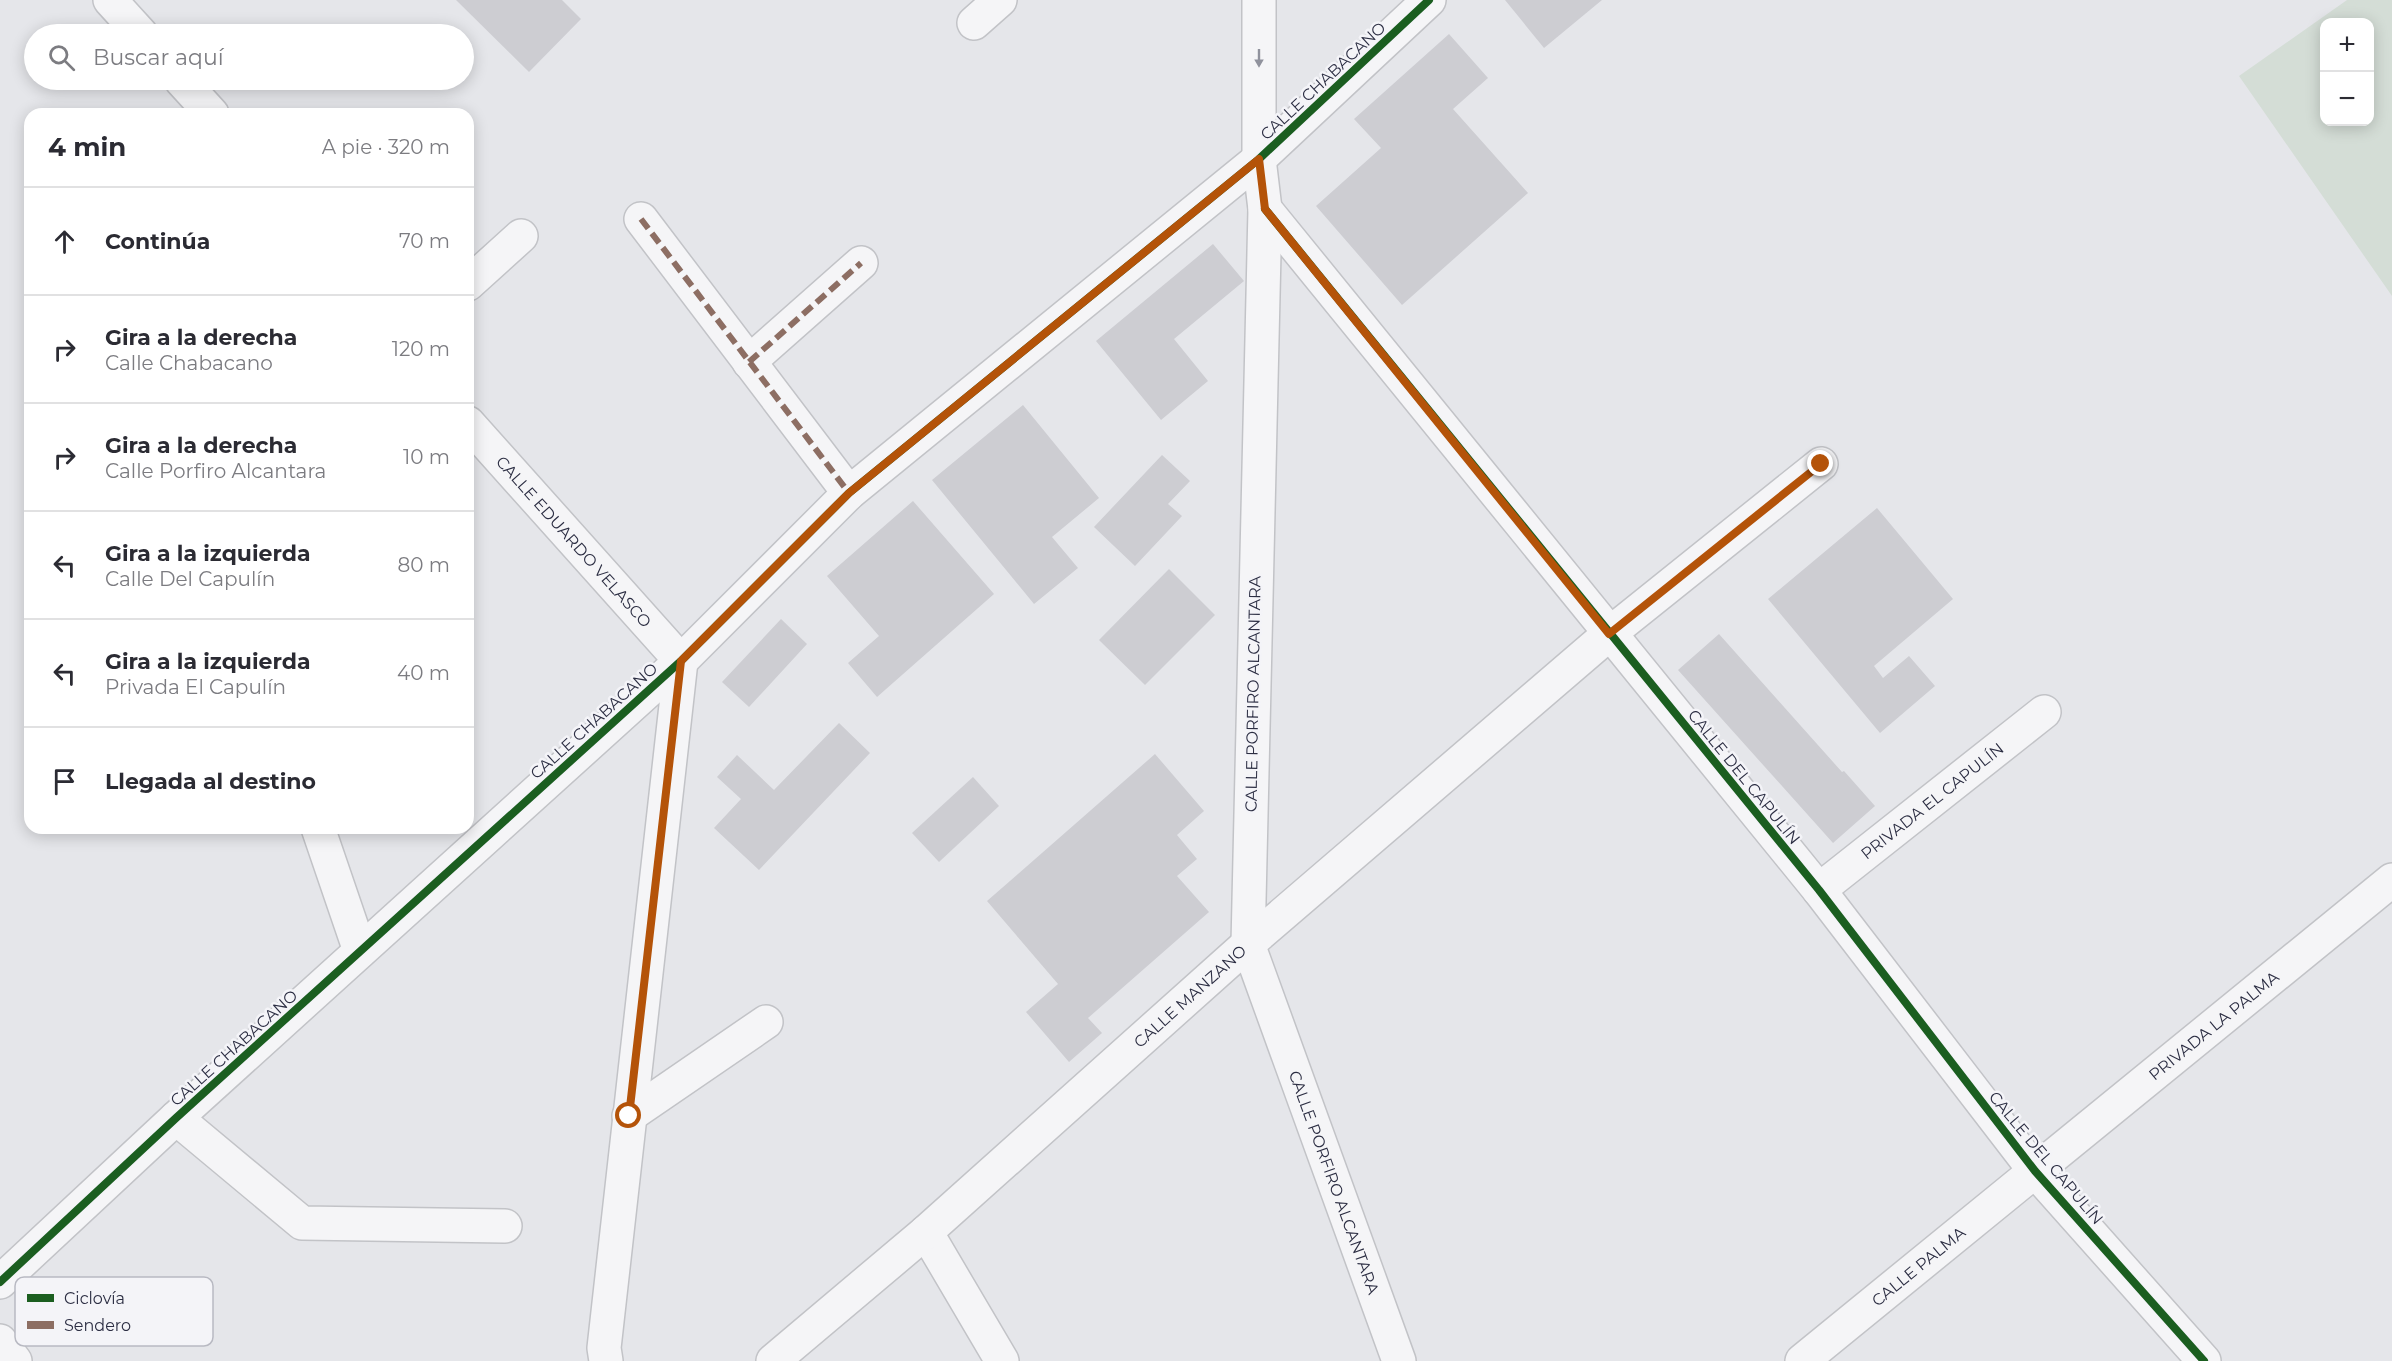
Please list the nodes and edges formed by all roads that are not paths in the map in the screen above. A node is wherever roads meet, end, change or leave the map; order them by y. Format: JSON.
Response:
{"nodes":[{"id":1,"x":110,"y":0,"type":"edge"},
{"id":2,"x":1000,"y":0,"type":"edge"},
{"id":3,"x":1259,"y":0,"type":"edge"},
{"id":4,"x":1429,"y":0,"type":"edge"},
{"id":5,"x":974,"y":23,"type":"dead end"},
{"id":6,"x":132,"y":24,"type":"edge"},
{"id":7,"x":190,"y":90,"type":"edge"},
{"id":8,"x":207,"y":108,"type":"edge"},
{"id":9,"x":1259,"y":159,"type":"junction"},
{"id":10,"x":1265,"y":209,"type":"junction"},
{"id":11,"x":641,"y":219,"type":"dead end"},
{"id":12,"x":520,"y":236,"type":"dead end"},
{"id":13,"x":861,"y":263,"type":"dead end"},
{"id":14,"x":474,"y":278,"type":"edge"},
{"id":15,"x":749,"y":362,"type":"junction"},
{"id":16,"x":474,"y":430,"type":"edge"},
{"id":17,"x":1821,"y":464,"type":"dead end"},
{"id":18,"x":849,"y":493,"type":"junction"},
{"id":19,"x":1609,"y":634,"type":"junction"},
{"id":20,"x":681,"y":661,"type":"junction"},
{"id":21,"x":2044,"y":712,"type":"dead end"},
{"id":22,"x":320,"y":834,"type":"edge"},
{"id":23,"x":2392,"y":880,"type":"edge"},
{"id":24,"x":1819,"y":890,"type":"junction"},
{"id":25,"x":1248,"y":944,"type":"junction"},
{"id":26,"x":360,"y":951,"type":"junction"},
{"id":27,"x":766,"y":1022,"type":"dead end"},
{"id":28,"x":629,"y":1116,"type":"junction"},
{"id":29,"x":176,"y":1118,"type":"junction"},
{"id":30,"x":2035,"y":1172,"type":"junction"},
{"id":31,"x":505,"y":1226,"type":"dead end"},
{"id":32,"x":926,"y":1232,"type":"junction"},
{"id":33,"x":0,"y":1282,"type":"edge"},
{"id":34,"x":0,"y":1341,"type":"edge"},
{"id":35,"x":15,"y":1361,"type":"edge"},
{"id":36,"x":606,"y":1361,"type":"edge"},
{"id":37,"x":772,"y":1361,"type":"edge"},
{"id":38,"x":1002,"y":1361,"type":"edge"},
{"id":39,"x":1399,"y":1361,"type":"edge"},
{"id":40,"x":1802,"y":1361,"type":"edge"},
{"id":41,"x":2204,"y":1361,"type":"edge"}],
"edges":[{"from":1,"to":6,"type":"street"},
{"from":2,"to":5,"type":"street"},
{"from":3,"to":9,"type":"street","name":"CALLE PORFIRO ALCANTARA","one_way":true},
{"from":4,"to":9,"type":"street","name":"CALLE CHABACANO"},
{"from":7,"to":8,"type":"street"},
{"from":9,"to":10,"type":"street","name":"CALLE PORFIRO ALCANTARA"},
{"from":9,"to":18,"type":"street","name":"CALLE CHABACANO"},
{"from":10,"to":19,"type":"street","name":"CALLE DEL CAPULÍN"},
{"from":10,"to":25,"type":"street","name":"CALLE PORFIRO ALCANTARA"},
{"from":11,"to":15,"type":"street"},
{"from":12,"to":14,"type":"street"},
{"from":13,"to":15,"type":"street"},
{"from":15,"to":18,"type":"street"},
{"from":16,"to":20,"type":"street","name":"CALLE EDUARDO VELASCO"},
{"from":17,"to":19,"type":"street"},
{"from":18,"to":20,"type":"street","name":"CALLE CHABACANO"},
{"from":19,"to":24,"type":"street","name":"CALLE DEL CAPULÍN"},
{"from":19,"to":25,"type":"street","name":"CALLE MANZANO"},
{"from":20,"to":26,"type":"street","name":"CALLE CHABACANO"},
{"from":20,"to":28,"type":"street"},
{"from":21,"to":24,"type":"street","name":"PRIVADA EL CAPULÍN"},
{"from":22,"to":26,"type":"street"},
{"from":23,"to":30,"type":"street","name":"PRIVADA LA PALMA"},
{"from":24,"to":30,"type":"street","name":"CALLE DEL CAPULÍN"},
{"from":25,"to":32,"type":"street","name":"CALLE MANZANO"},
{"from":25,"to":39,"type":"street","name":"CALLE PORFIRO ALCANTARA"},
{"from":26,"to":29,"type":"street","name":"CALLE CHABACANO"},
{"from":27,"to":28,"type":"street"},
{"from":28,"to":36,"type":"street"},
{"from":29,"to":31,"type":"street"},
{"from":29,"to":33,"type":"street","name":"CALLE CHABACANO"},
{"from":30,"to":40,"type":"street","name":"CALLE PALMA"},
{"from":30,"to":41,"type":"street","name":"CALLE DEL CAPULÍN"},
{"from":32,"to":37,"type":"street","name":"CALLE MANZANO"},
{"from":32,"to":38,"type":"street"},
{"from":34,"to":35,"type":"street"}]}
